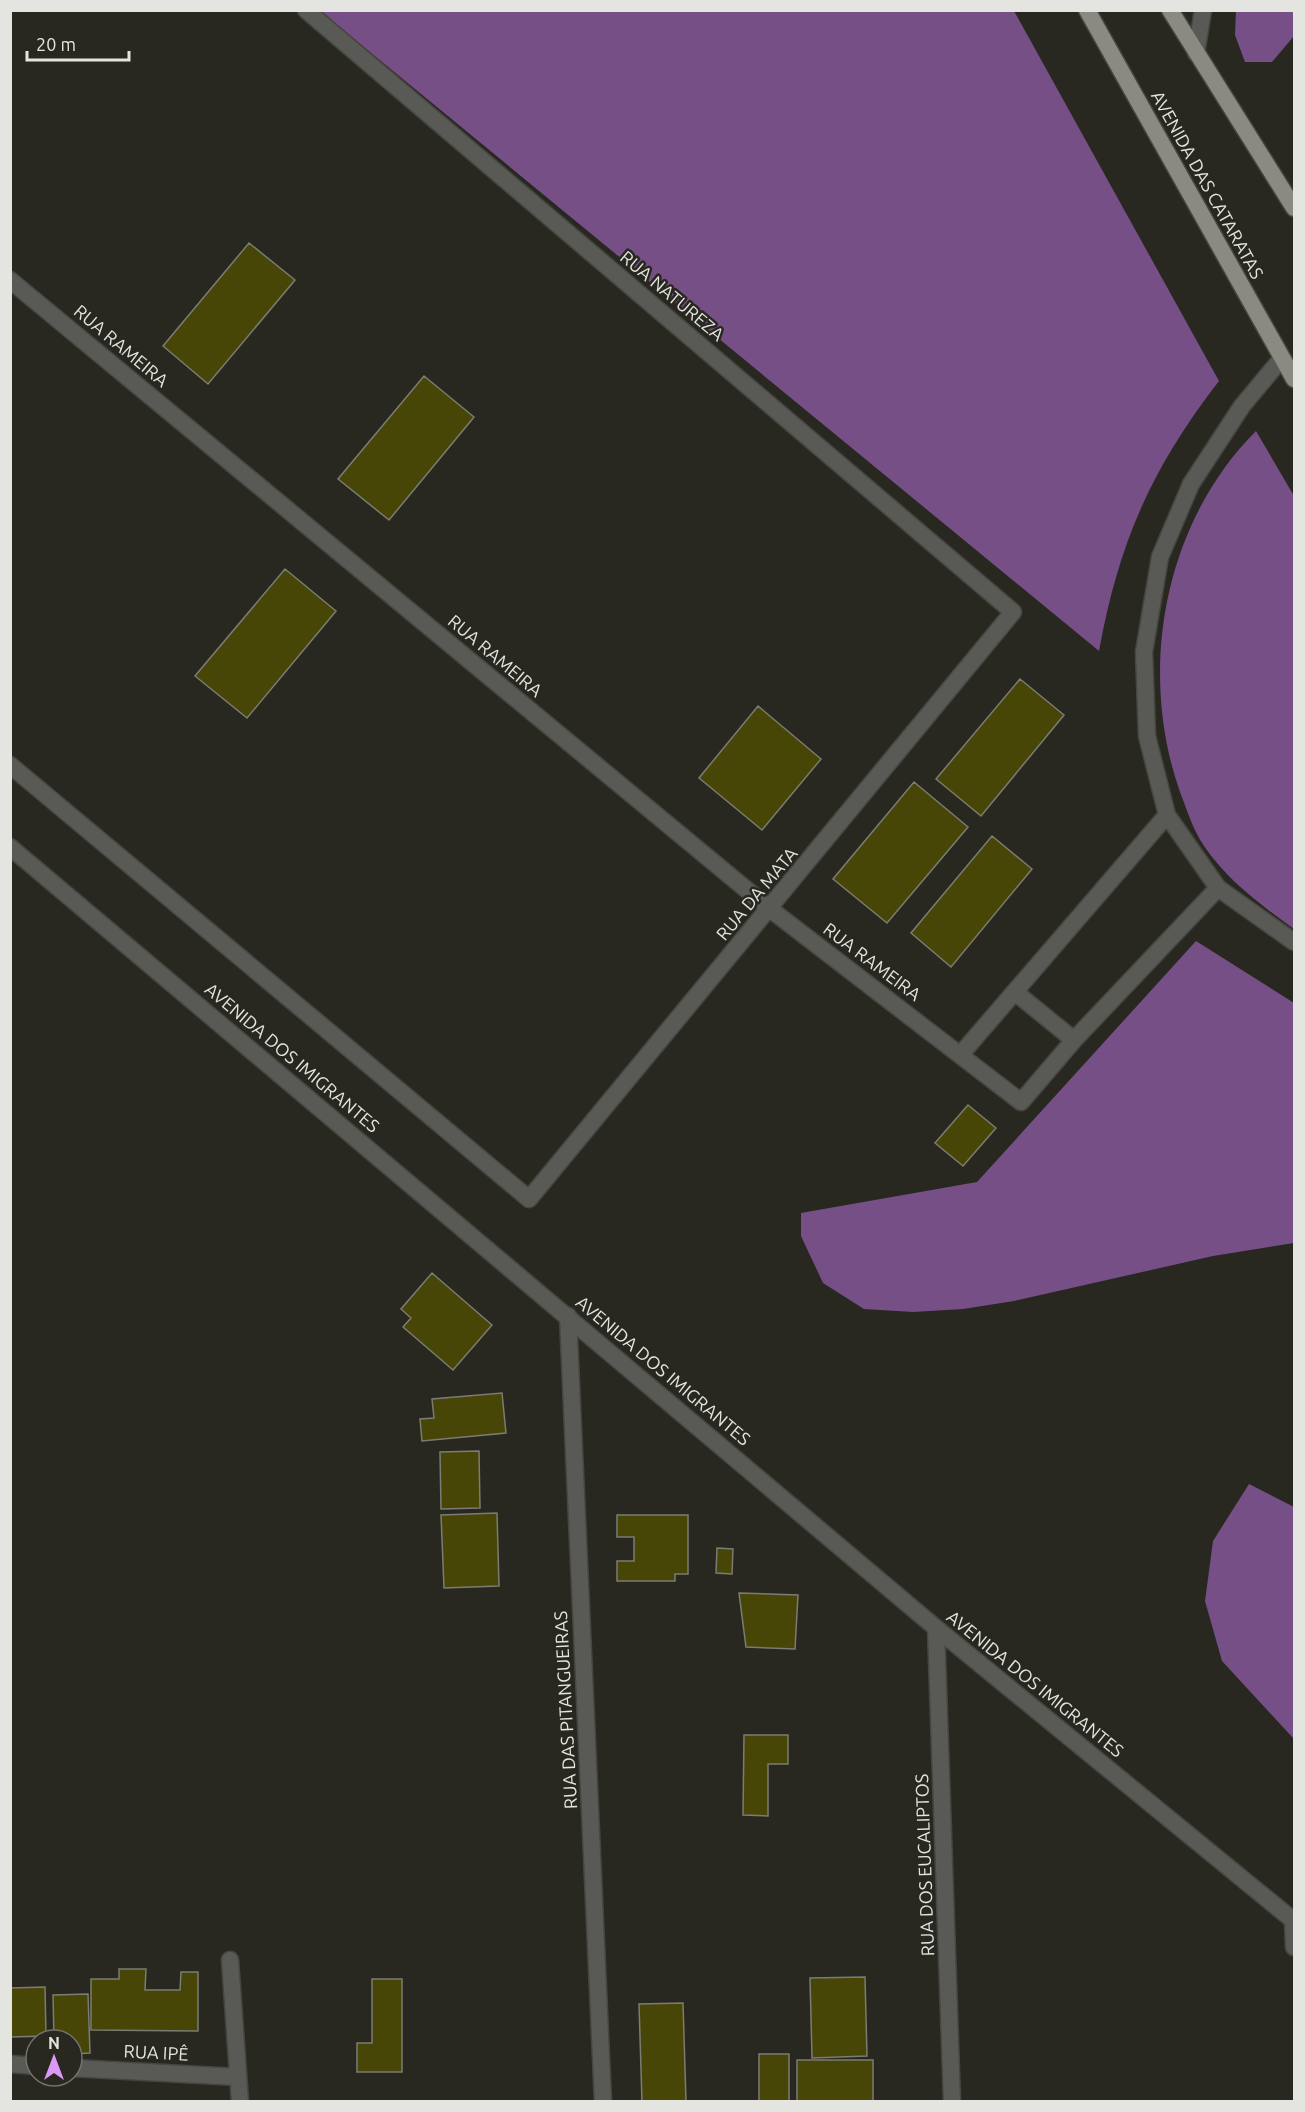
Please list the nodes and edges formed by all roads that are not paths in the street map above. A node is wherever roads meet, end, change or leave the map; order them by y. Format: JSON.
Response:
{"nodes":[{"id":1,"x":306,"y":10,"type":"edge"},
{"id":2,"x":1087,"y":10,"type":"edge"},
{"id":3,"x":1170,"y":10,"type":"edge"},
{"id":4,"x":1203,"y":10,"type":"edge"},
{"id":5,"x":1196,"y":53,"type":"junction"},
{"id":6,"x":1294,"y":208,"type":"edge"},
{"id":7,"x":10,"y":280,"type":"edge"},
{"id":8,"x":1282,"y":358,"type":"junction"},
{"id":9,"x":1294,"y":379,"type":"edge"},
{"id":10,"x":1013,"y":612,"type":"joint"},
{"id":11,"x":10,"y":765,"type":"edge"},
{"id":12,"x":1167,"y":815,"type":"junction"},
{"id":13,"x":10,"y":848,"type":"edge"},
{"id":14,"x":1218,"y":888,"type":"junction"},
{"id":15,"x":770,"y":909,"type":"junction"},
{"id":16,"x":1294,"y":942,"type":"edge"},
{"id":17,"x":1016,"y":993,"type":"junction"},
{"id":18,"x":1074,"y":1040,"type":"junction"},
{"id":19,"x":962,"y":1054,"type":"junction"},
{"id":20,"x":568,"y":1316,"type":"junction"},
{"id":21,"x":936,"y":1628,"type":"junction"},
{"id":22,"x":1294,"y":1920,"type":"edge"},
{"id":23,"x":1294,"y":1947,"type":"edge"},
{"id":24,"x":230,"y":1960,"type":"dead end"},
{"id":25,"x":84,"y":2069,"type":"edge"},
{"id":26,"x":238,"y":2077,"type":"junction"},
{"id":27,"x":240,"y":2102,"type":"edge"},
{"id":28,"x":603,"y":2102,"type":"edge"},
{"id":29,"x":952,"y":2102,"type":"edge"}],
"edges":[{"from":1,"to":10,"type":"street","name":"RUA NATUREZA"},
{"from":2,"to":8,"type":"main road","name":"AVENIDA DAS CATARATAS"},
{"from":3,"to":5,"type":"main road"},
{"from":4,"to":5,"type":"street"},
{"from":5,"to":6,"type":"main road"},
{"from":7,"to":15,"type":"street","name":"RUA RAMEIRA"},
{"from":8,"to":9,"type":"main road","name":"AVENIDA DAS CATARATAS"},
{"from":8,"to":12,"type":"street"},
{"from":10,"to":15,"type":"street","name":"RUA DA MATA"},
{"from":11,"to":15,"type":"street","name":"RUA DA MATA"},
{"from":12,"to":14,"type":"street"},
{"from":12,"to":17,"type":"street"},
{"from":13,"to":20,"type":"street","name":"AVENIDA DOS IMIGRANTES"},
{"from":14,"to":16,"type":"street"},
{"from":14,"to":18,"type":"street"},
{"from":15,"to":19,"type":"street","name":"RUA RAMEIRA"},
{"from":17,"to":18,"type":"street"},
{"from":17,"to":19,"type":"street"},
{"from":18,"to":19,"type":"street","name":"RUA RAMEIRA"},
{"from":20,"to":21,"type":"street","name":"AVENIDA DOS IMIGRANTES"},
{"from":20,"to":28,"type":"street","name":"RUA DAS PITANGUEIRAS"},
{"from":21,"to":22,"type":"street","name":"AVENIDA DOS IMIGRANTES"},
{"from":21,"to":29,"type":"street","name":"RUA DOS EUCALIPTOS"},
{"from":22,"to":23,"type":"street"},
{"from":24,"to":26,"type":"street"},
{"from":25,"to":26,"type":"street","name":"RUA IPÊ"},
{"from":26,"to":27,"type":"street"}]}
